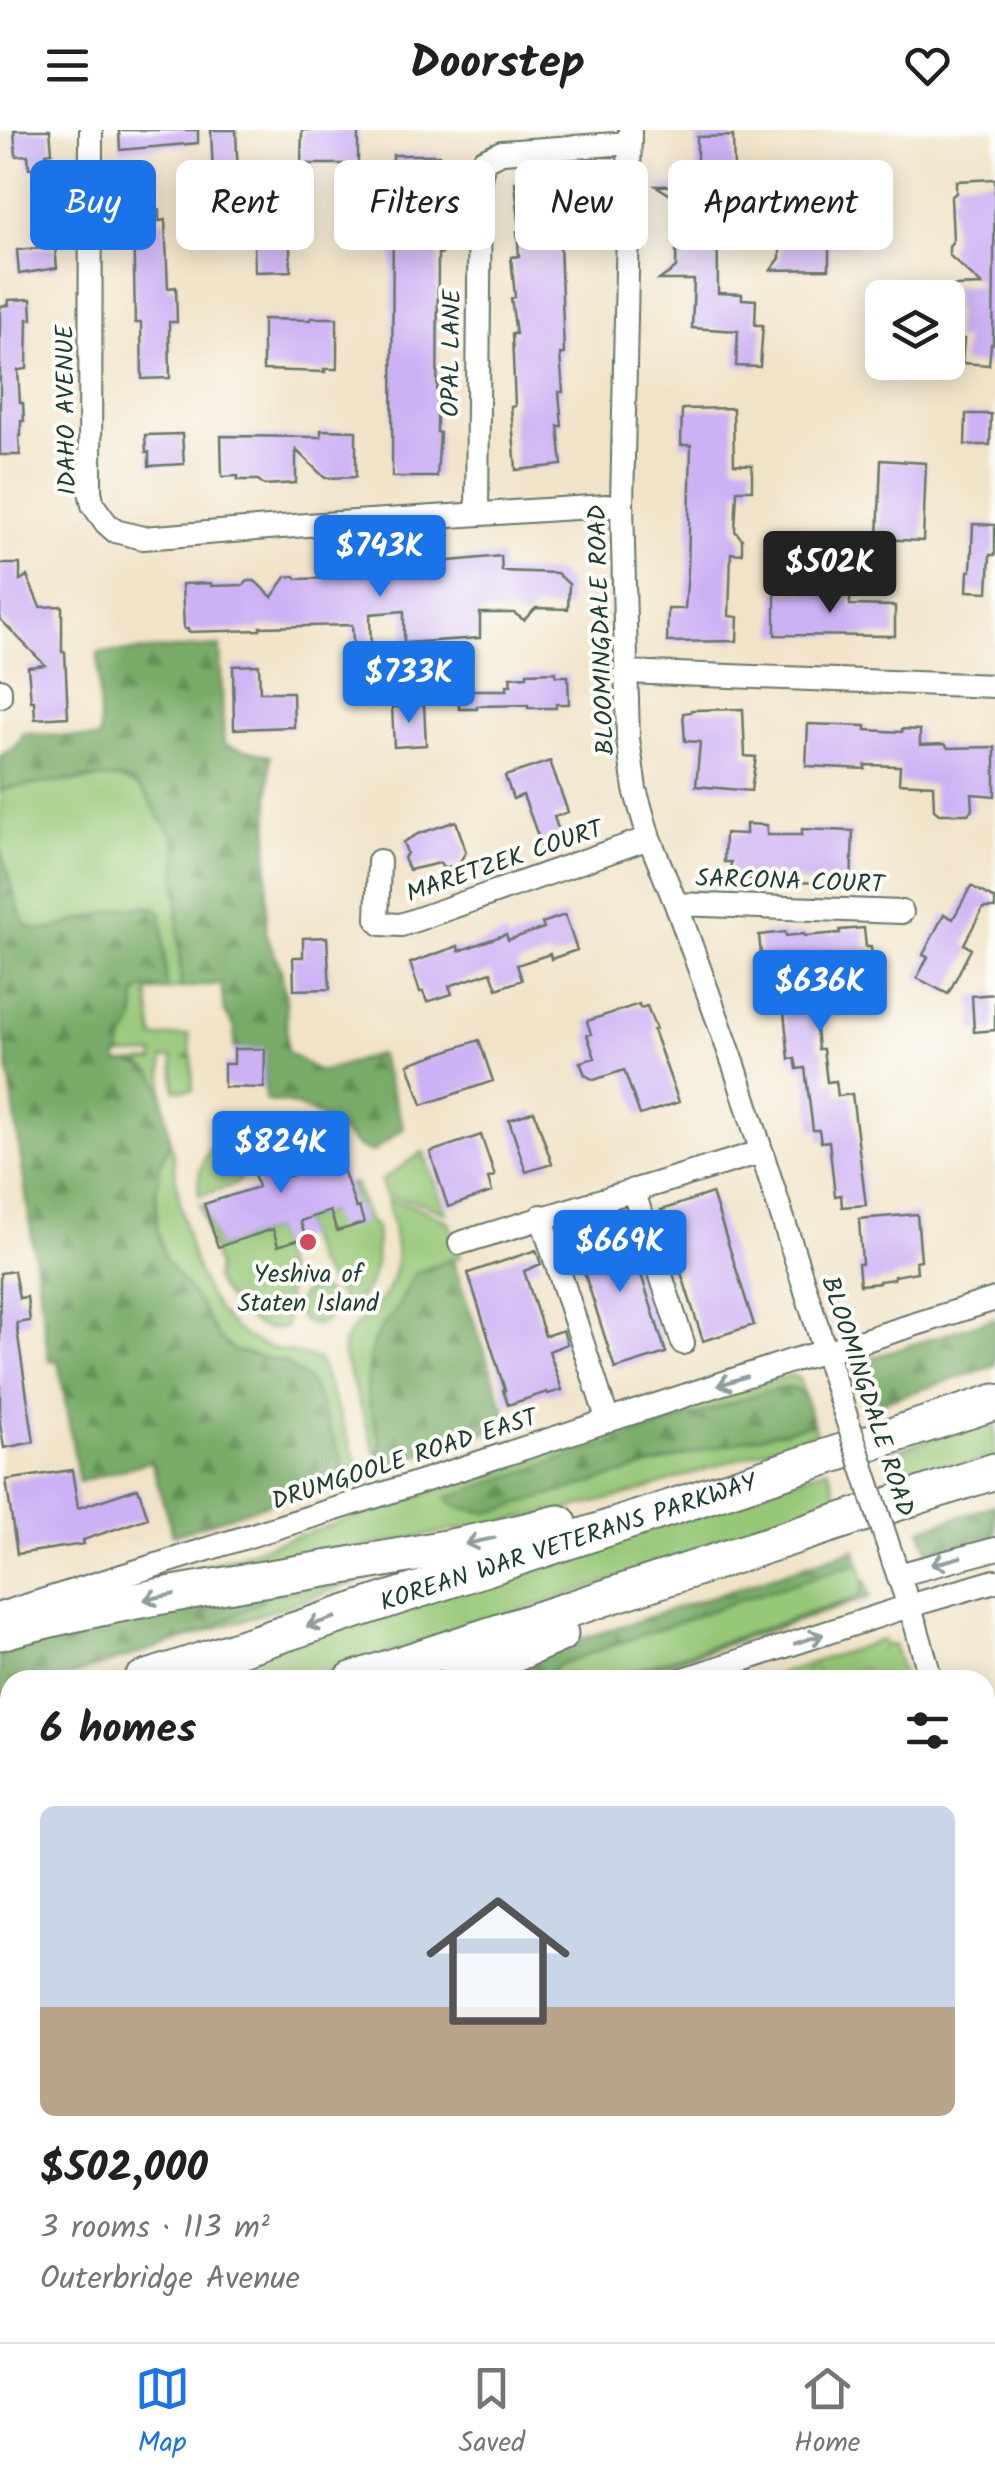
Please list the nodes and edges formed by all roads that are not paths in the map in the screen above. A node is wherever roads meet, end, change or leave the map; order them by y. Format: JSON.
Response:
{"nodes":[{"id":1,"x":91,"y":130,"type":"edge"},
{"id":2,"x":630,"y":137,"type":"edge"},
{"id":3,"x":622,"y":504,"type":"junction"},
{"id":4,"x":476,"y":514,"type":"junction"},
{"id":5,"x":625,"y":672,"type":"junction"},
{"id":6,"x":995,"y":686,"type":"edge"},
{"id":7,"x":650,"y":838,"type":"junction"},
{"id":8,"x":380,"y":861,"type":"dead end"},
{"id":9,"x":676,"y":904,"type":"junction"},
{"id":10,"x":902,"y":912,"type":"dead end"},
{"id":11,"x":761,"y":1152,"type":"junction"},
{"id":12,"x":634,"y":1190,"type":"junction"},
{"id":13,"x":541,"y":1216,"type":"junction"},
{"id":14,"x":460,"y":1242,"type":"dead end"},
{"id":15,"x":995,"y":1299,"type":"edge"},
{"id":16,"x":684,"y":1344,"type":"dead end"},
{"id":17,"x":825,"y":1352,"type":"junction"},
{"id":18,"x":995,"y":1402,"type":"edge"},
{"id":19,"x":608,"y":1421,"type":"junction"},
{"id":20,"x":813,"y":1462,"type":"junction"},
{"id":21,"x":995,"y":1471,"type":"edge"},
{"id":22,"x":771,"y":1544,"type":"junction"},
{"id":23,"x":995,"y":1549,"type":"edge"},
{"id":24,"x":896,"y":1568,"type":"junction"},
{"id":25,"x":995,"y":1581,"type":"edge"},
{"id":26,"x":908,"y":1606,"type":"junction"},
{"id":27,"x":0,"y":1614,"type":"edge"},
{"id":28,"x":0,"y":1632,"type":"edge"},
{"id":29,"x":173,"y":1670,"type":"edge"},
{"id":30,"x":383,"y":1670,"type":"edge"},
{"id":31,"x":477,"y":1670,"type":"edge"},
{"id":32,"x":712,"y":1670,"type":"edge"},
{"id":33,"x":927,"y":1670,"type":"edge"}],
"edges":[{"from":1,"to":4,"type":"street","name":"IDAHO AVENUE"},
{"from":2,"to":3,"type":"street","name":"BLOOMINGDALE ROAD"},
{"from":2,"to":4,"type":"street","name":"OPAL LANE"},
{"from":3,"to":4,"type":"street","name":"IDAHO AVENUE"},
{"from":3,"to":5,"type":"street","name":"BLOOMINGDALE ROAD"},
{"from":5,"to":6,"type":"street"},
{"from":5,"to":7,"type":"street","name":"BLOOMINGDALE ROAD"},
{"from":7,"to":8,"type":"street","name":"MARETZEK COURT"},
{"from":7,"to":9,"type":"street","name":"BLOOMINGDALE ROAD"},
{"from":9,"to":10,"type":"street","name":"SARCONA COURT"},
{"from":9,"to":11,"type":"street","name":"BLOOMINGDALE ROAD"},
{"from":11,"to":12,"type":"street"},
{"from":11,"to":17,"type":"street","name":"BLOOMINGDALE ROAD"},
{"from":12,"to":13,"type":"street"},
{"from":12,"to":16,"type":"street"},
{"from":13,"to":14,"type":"street"},
{"from":13,"to":19,"type":"street"},
{"from":15,"to":17,"type":"street","name":"DRUMGOOLE ROAD EAST"},
{"from":17,"to":19,"type":"street","name":"DRUMGOOLE ROAD EAST","one_way":true},
{"from":17,"to":24,"type":"street","name":"BLOOMINGDALE ROAD","bridge":true},
{"from":18,"to":20,"type":"highway","name":"KOREAN WAR VETERANS PARKWAY"},
{"from":19,"to":27,"type":"street","name":"DRUMGOOLE ROAD EAST"},
{"from":20,"to":28,"type":"highway","one_way":true},
{"from":20,"to":29,"type":"highway","name":"KOREAN WAR VETERANS PARKWAY","one_way":true},
{"from":21,"to":22,"type":"highway"},
{"from":22,"to":30,"type":"highway"},
{"from":22,"to":31,"type":"highway"},
{"from":23,"to":24,"type":"street","one_way":true},
{"from":24,"to":26,"type":"street","name":"BLOOMINGDALE ROAD"},
{"from":25,"to":26,"type":"street"},
{"from":32,"to":26,"type":"street","one_way":true},
{"from":26,"to":33,"type":"street","name":"BLOOMINGDALE ROAD"}]}
